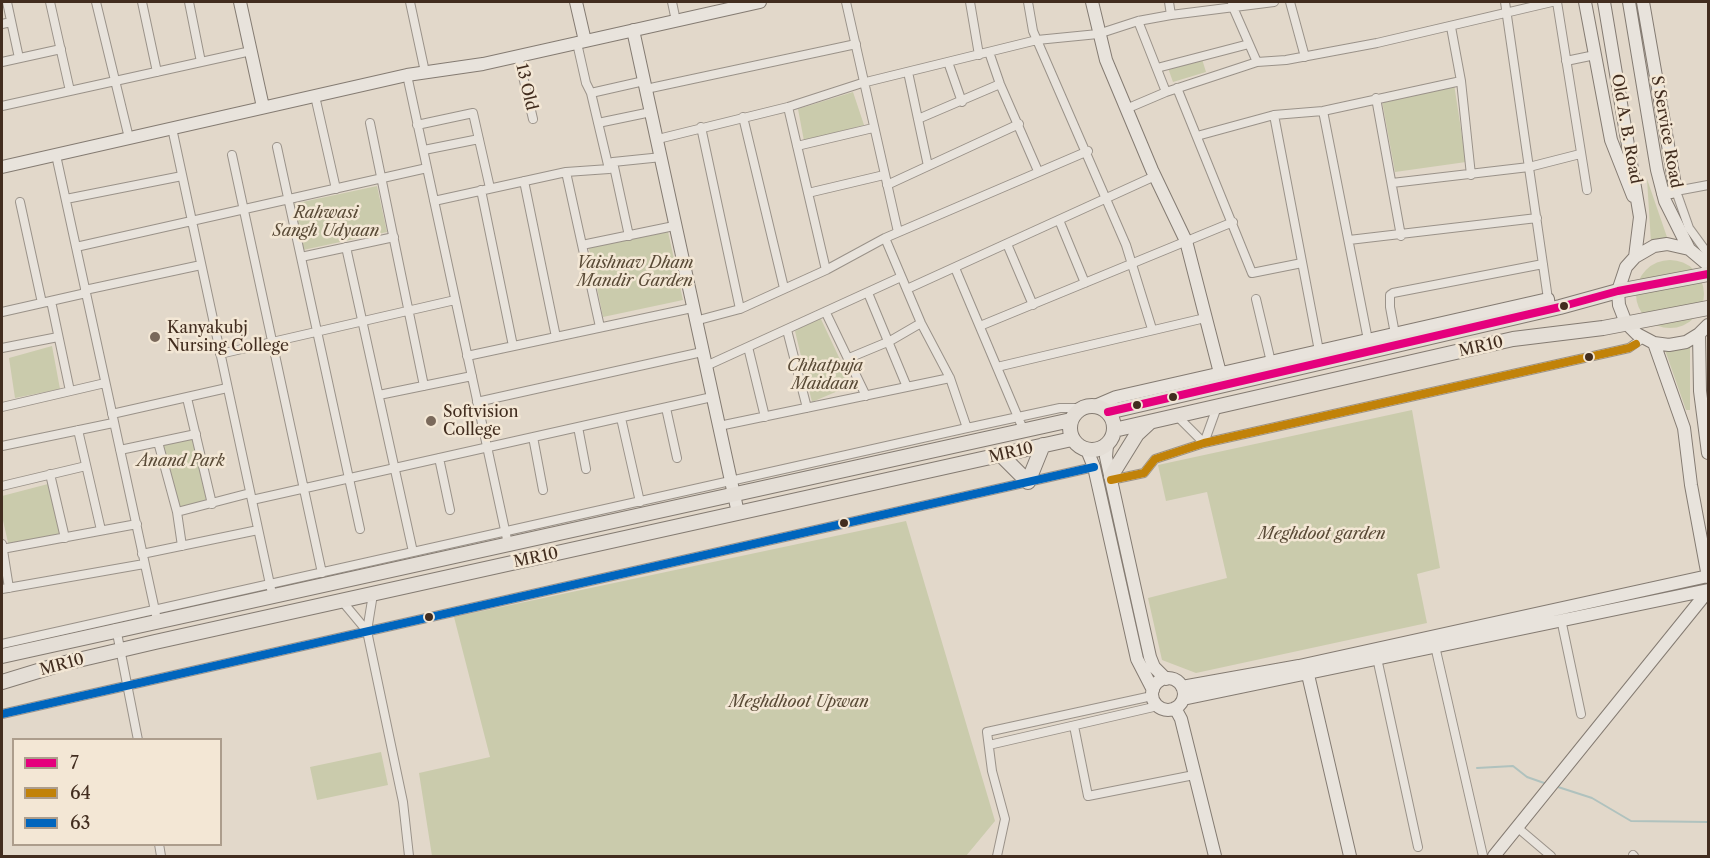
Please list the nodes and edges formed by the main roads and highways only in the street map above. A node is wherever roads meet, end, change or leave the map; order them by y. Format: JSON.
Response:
{"nodes":[{"id":1,"x":1708,"y":274,"type":"edge"},
{"id":2,"x":1708,"y":308,"type":"edge"},
{"id":3,"x":1108,"y":412,"type":"junction"},
{"id":4,"x":1071,"y":420,"type":"junction"},
{"id":5,"x":1151,"y":421,"type":"junction"},
{"id":6,"x":1114,"y":430,"type":"junction"},
{"id":7,"x":1072,"y":439,"type":"junction"},
{"id":8,"x":1043,"y":445,"type":"junction"},
{"id":9,"x":1002,"y":455,"type":"junction"},
{"id":10,"x":1111,"y":478,"type":"road end"},
{"id":11,"x":2,"y":656,"type":"edge"},
{"id":12,"x":2,"y":682,"type":"edge"}],
"edges":[{"from":1,"to":3,"type":"main road","name":"MR10"},
{"from":2,"to":5,"type":"main road","name":"MR10"},
{"from":3,"to":4,"type":"main road"},
{"from":3,"to":6,"type":"main road"},
{"from":4,"to":7,"type":"main road"},
{"from":4,"to":11,"type":"main road","name":"MR10"},
{"from":5,"to":6,"type":"main road","name":"MR10"},
{"from":5,"to":10,"type":"main road"},
{"from":6,"to":7,"type":"main road"},
{"from":7,"to":8,"type":"main road","name":"MR10"},
{"from":8,"to":9,"type":"main road","name":"MR10"},
{"from":8,"to":9,"type":"main road"},
{"from":9,"to":12,"type":"main road","name":"MR10"}]}
